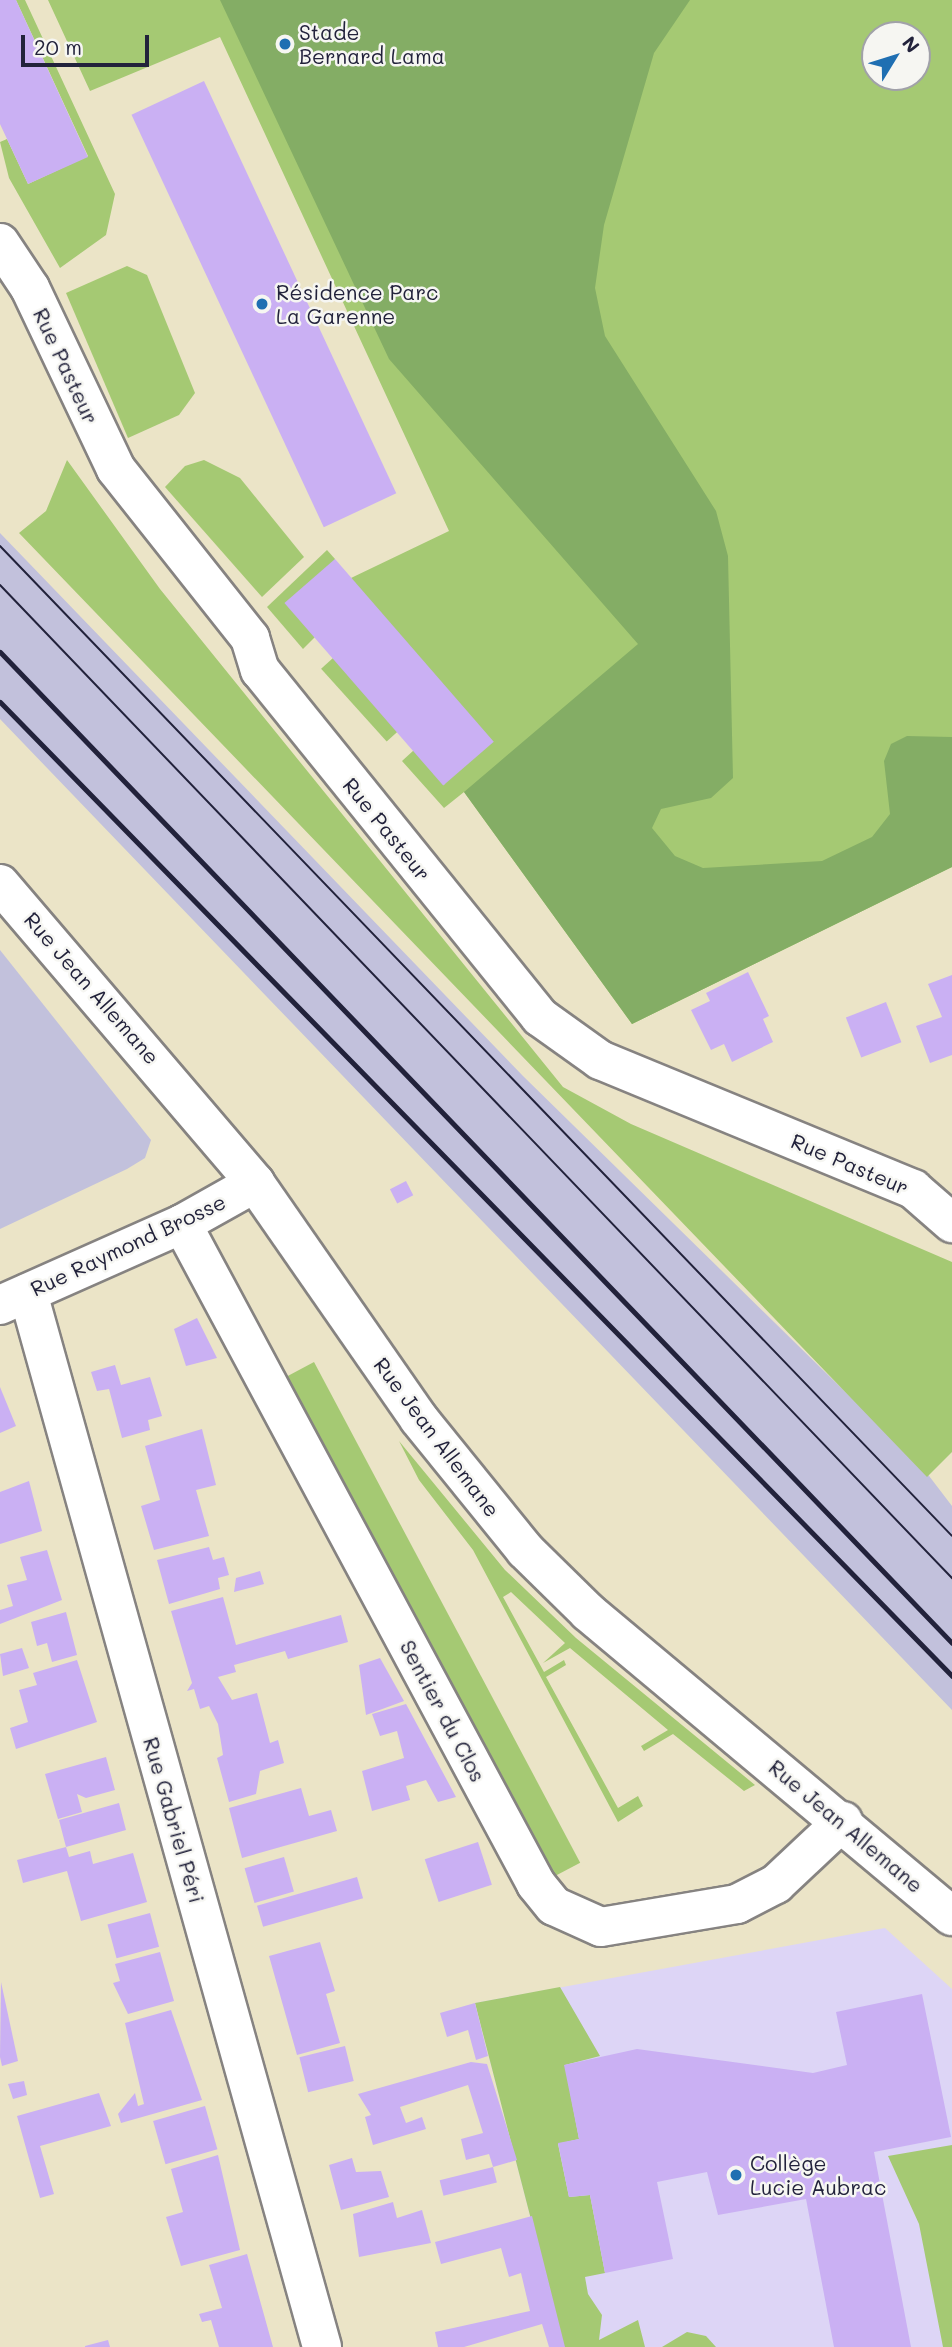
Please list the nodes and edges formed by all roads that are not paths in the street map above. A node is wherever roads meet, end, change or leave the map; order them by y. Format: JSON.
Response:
{"nodes":[{"id":1,"x":0,"y":243,"type":"edge"},
{"id":2,"x":0,"y":884,"type":"edge"},
{"id":3,"x":255,"y":1183,"type":"junction"},
{"id":4,"x":952,"y":1223,"type":"edge"},
{"id":5,"x":181,"y":1224,"type":"junction"},
{"id":6,"x":14,"y":1299,"type":"edge"},
{"id":7,"x":843,"y":1821,"type":"junction"},
{"id":8,"x":952,"y":1916,"type":"edge"},
{"id":9,"x":323,"y":2347,"type":"edge"}],
"edges":[{"from":1,"to":4,"type":"street","name":"Rue Pasteur"},
{"from":2,"to":3,"type":"street","name":"Rue Jean Allemane"},
{"from":3,"to":5,"type":"street","name":"Rue Raymond Brosse"},
{"from":3,"to":7,"type":"street","name":"Rue Jean Allemane"},
{"from":5,"to":6,"type":"street","name":"Rue Raymond Brosse"},
{"from":5,"to":7,"type":"street","name":"Sentier du Clos"},
{"from":6,"to":9,"type":"street","name":"Rue Gabriel Péri"},
{"from":7,"to":8,"type":"street","name":"Rue Jean Allemane"}]}
